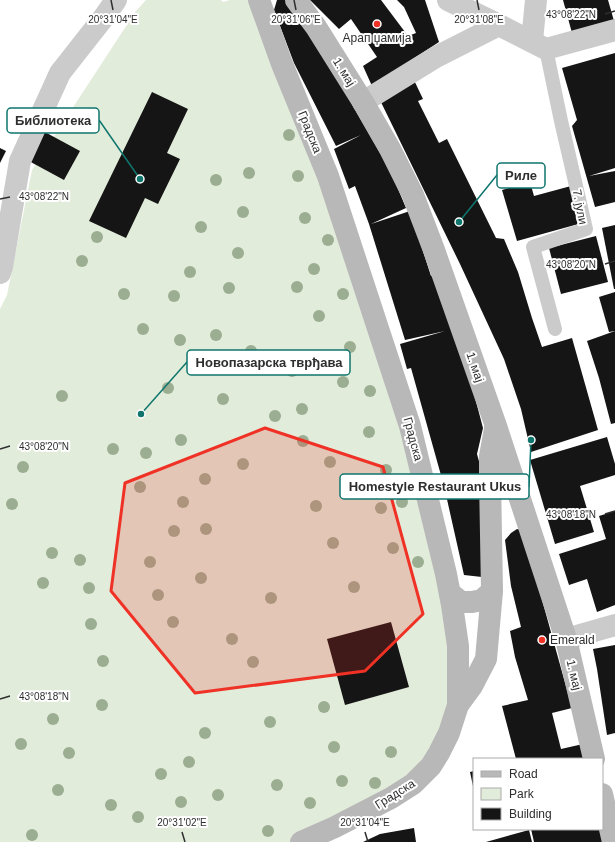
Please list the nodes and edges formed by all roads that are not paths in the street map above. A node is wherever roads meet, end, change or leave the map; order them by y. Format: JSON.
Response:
{"nodes":[{"id":1,"x":116,"y":0,"type":"edge"},
{"id":2,"x":259,"y":0,"type":"edge"},
{"id":3,"x":296,"y":0,"type":"edge"},
{"id":4,"x":448,"y":0,"type":"edge"},
{"id":5,"x":536,"y":0,"type":"edge"},
{"id":6,"x":499,"y":24,"type":"junction"},
{"id":7,"x":615,"y":30,"type":"edge"},
{"id":8,"x":539,"y":45,"type":"junction"},
{"id":9,"x":364,"y":102,"type":"junction"},
{"id":10,"x":0,"y":273,"type":"edge"},
{"id":11,"x":554,"y":329,"type":"dead end"},
{"id":12,"x":496,"y":426,"type":"junction"},
{"id":13,"x":492,"y":591,"type":"junction"},
{"id":14,"x":450,"y":593,"type":"junction"},
{"id":15,"x":615,"y":625,"type":"edge"},
{"id":16,"x":566,"y":638,"type":"junction"},
{"id":17,"x":458,"y":705,"type":"junction"},
{"id":18,"x":594,"y":758,"type":"edge"},
{"id":19,"x":603,"y":798,"type":"edge"},
{"id":20,"x":301,"y":842,"type":"edge"},
{"id":21,"x":613,"y":842,"type":"edge"}],
"edges":[{"from":1,"to":10,"type":"street"},
{"from":2,"to":14,"type":"street","name":"Градска"},
{"from":3,"to":9,"type":"street","name":"1. мај"},
{"from":4,"to":6,"type":"street"},
{"from":5,"to":8,"type":"street"},
{"from":6,"to":8,"type":"street"},
{"from":6,"to":9,"type":"street"},
{"from":7,"to":8,"type":"street"},
{"from":8,"to":11,"type":"lane","name":"7. јули"},
{"from":9,"to":12,"type":"street","name":"1. мај"},
{"from":12,"to":13,"type":"street"},
{"from":12,"to":16,"type":"street","name":"1. мај"},
{"from":13,"to":14,"type":"street"},
{"from":13,"to":17,"type":"street"},
{"from":14,"to":17,"type":"street","name":"Градска"},
{"from":15,"to":16,"type":"street"},
{"from":16,"to":18,"type":"street","name":"1. мај"},
{"from":17,"to":20,"type":"street","name":"Градска"},
{"from":19,"to":21,"type":"street"}]}
